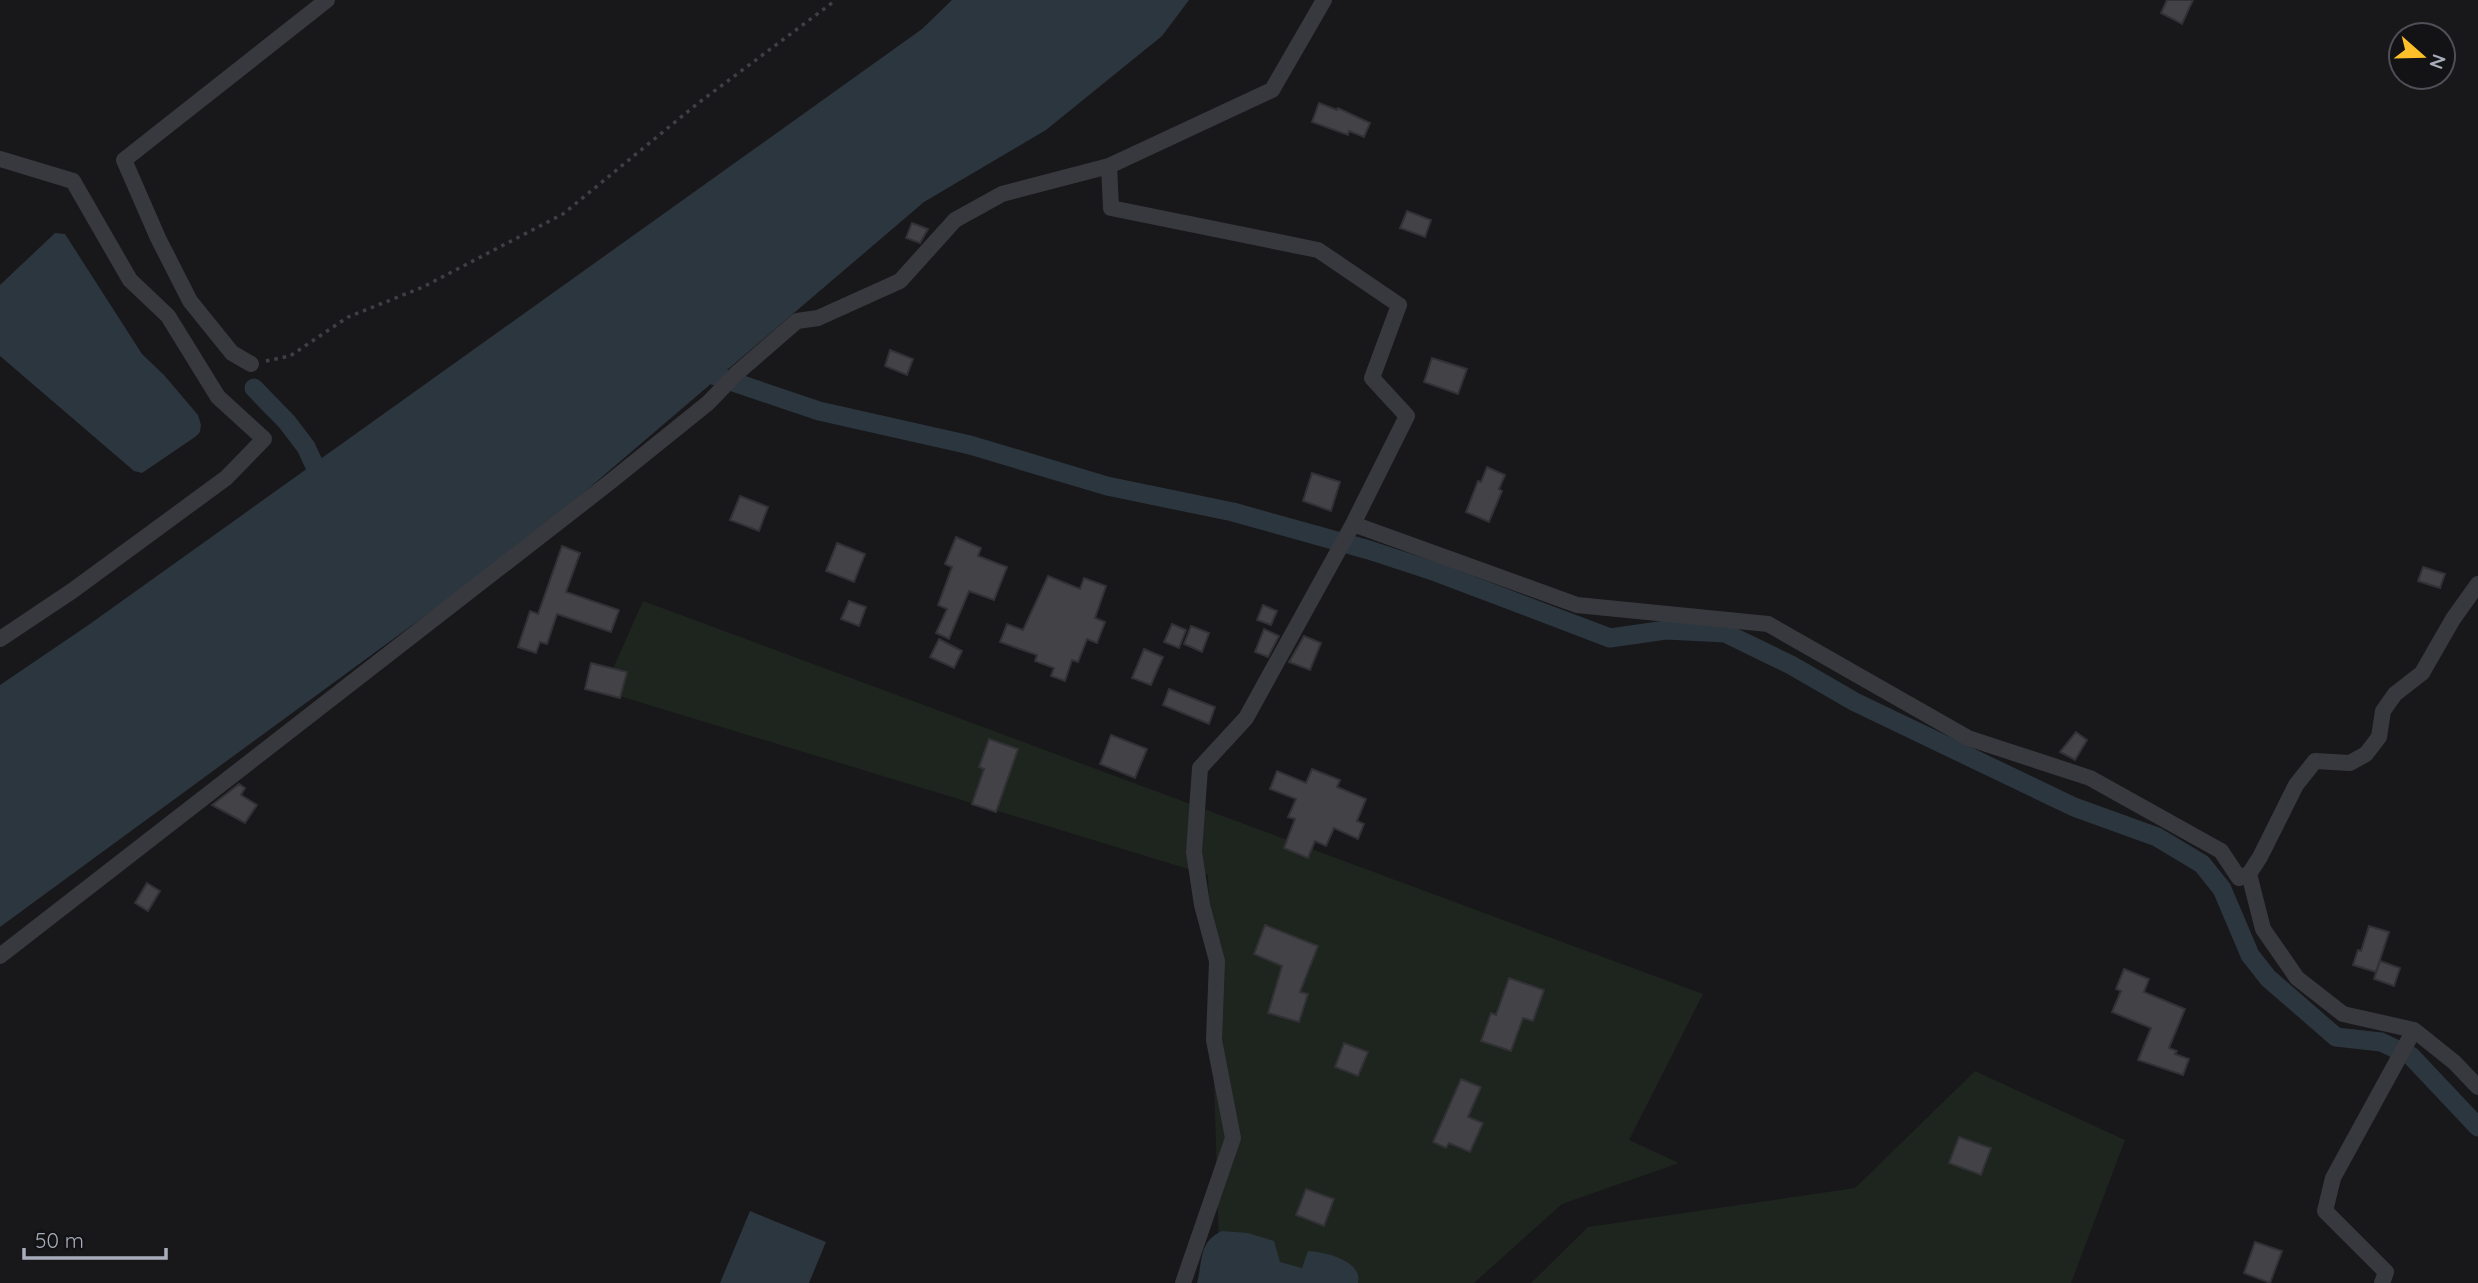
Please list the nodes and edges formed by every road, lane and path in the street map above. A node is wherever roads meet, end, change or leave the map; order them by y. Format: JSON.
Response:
{"nodes":[{"id":1,"x":327,"y":0,"type":"edge"},
{"id":2,"x":836,"y":0,"type":"edge"},
{"id":3,"x":1324,"y":0,"type":"edge"},
{"id":4,"x":0,"y":159,"type":"edge"},
{"id":5,"x":1109,"y":166,"type":"junction"},
{"id":6,"x":251,"y":364,"type":"joint"},
{"id":7,"x":1351,"y":528,"type":"junction"},
{"id":8,"x":2478,"y":584,"type":"edge"},
{"id":9,"x":0,"y":639,"type":"edge"},
{"id":10,"x":2249,"y":874,"type":"junction"},
{"id":11,"x":0,"y":956,"type":"edge"},
{"id":12,"x":2414,"y":1030,"type":"junction"},
{"id":13,"x":2478,"y":1087,"type":"edge"},
{"id":14,"x":1183,"y":1283,"type":"edge"},
{"id":15,"x":2382,"y":1283,"type":"edge"}],
"edges":[{"from":1,"to":6,"type":"street"},
{"from":2,"to":6,"type":"path"},
{"from":3,"to":5,"type":"street"},
{"from":4,"to":9,"type":"street"},
{"from":5,"to":7,"type":"street"},
{"from":5,"to":11,"type":"street"},
{"from":7,"to":10,"type":"street"},
{"from":7,"to":14,"type":"street"},
{"from":8,"to":10,"type":"street"},
{"from":10,"to":12,"type":"street"},
{"from":12,"to":13,"type":"street"},
{"from":12,"to":15,"type":"street"}]}
